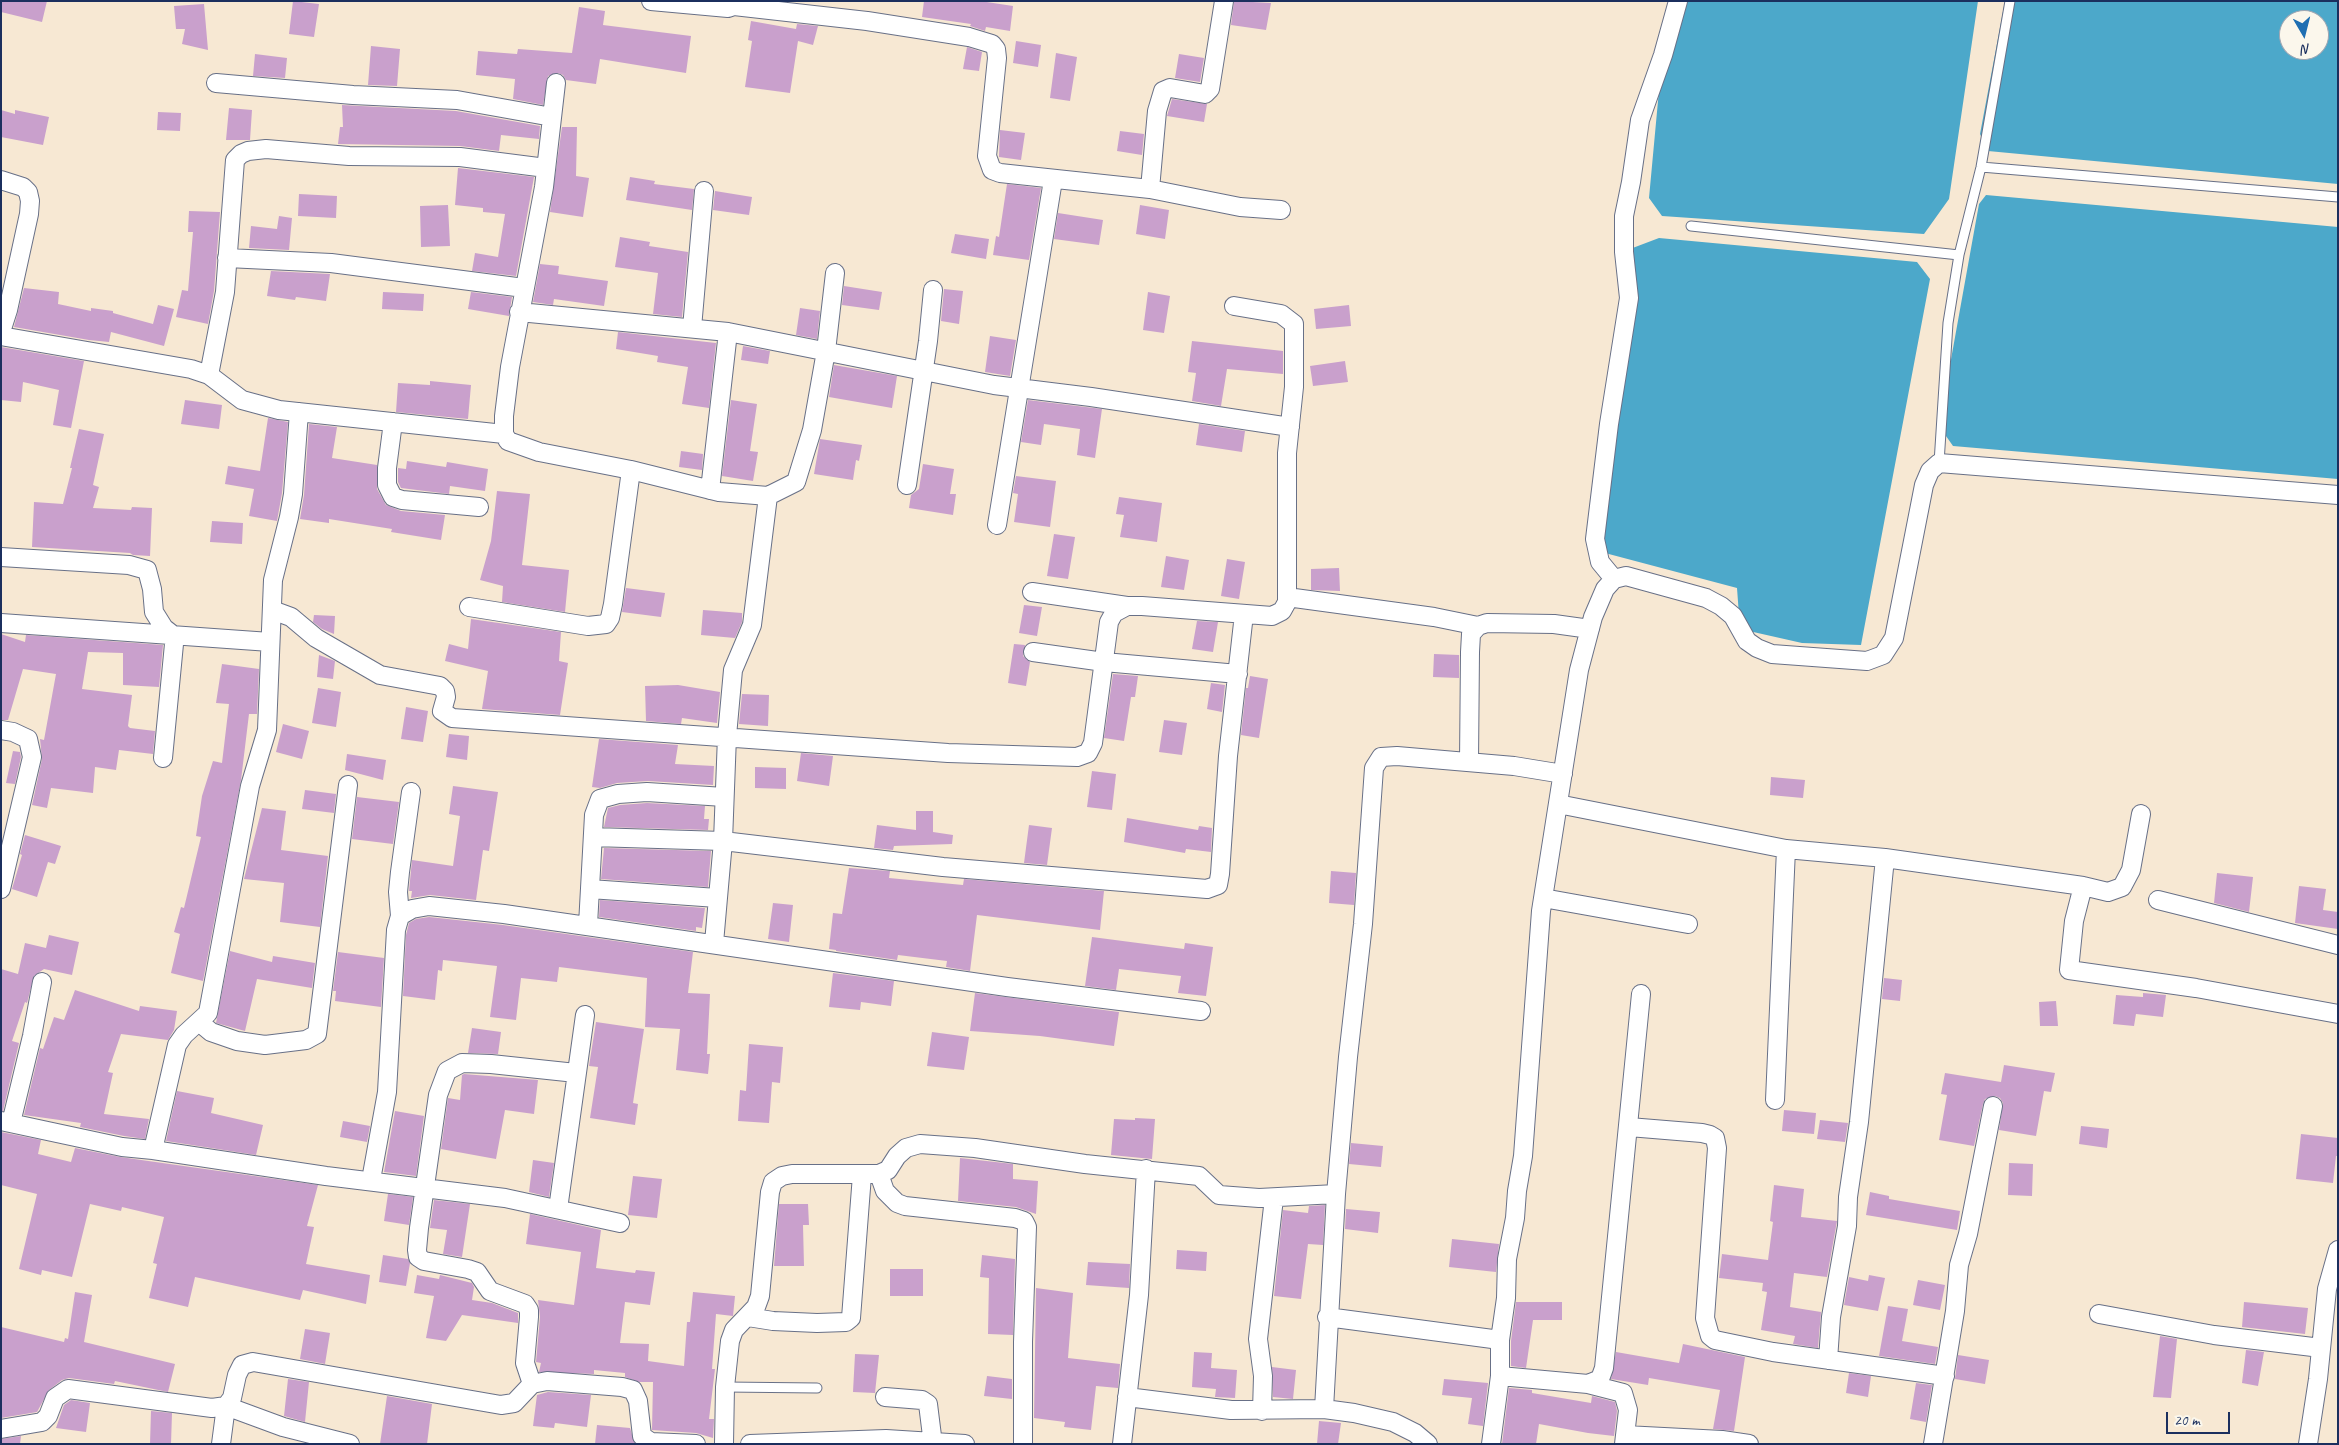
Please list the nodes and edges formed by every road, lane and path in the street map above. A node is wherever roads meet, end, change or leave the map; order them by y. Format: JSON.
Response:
{"nodes":[{"id":1,"x":651,"y":1,"type":"edge"},
{"id":2,"x":1224,"y":1,"type":"edge"},
{"id":3,"x":1678,"y":1,"type":"edge"},
{"id":4,"x":2010,"y":1,"type":"edge"},
{"id":5,"x":736,"y":4,"type":"edge"},
{"id":6,"x":216,"y":83,"type":"dead end"},
{"id":7,"x":556,"y":83,"type":"dead end"},
{"id":8,"x":552,"y":117,"type":"junction"},
{"id":9,"x":1982,"y":167,"type":"junction"},
{"id":10,"x":546,"y":168,"type":"junction"},
{"id":11,"x":1,"y":180,"type":"edge"},
{"id":12,"x":1053,"y":180,"type":"junction"},
{"id":13,"x":1150,"y":189,"type":"junction"},
{"id":14,"x":704,"y":191,"type":"dead end"},
{"id":15,"x":2338,"y":197,"type":"edge"},
{"id":16,"x":1281,"y":210,"type":"dead end"},
{"id":17,"x":1691,"y":226,"type":"dead end"},
{"id":18,"x":1959,"y":255,"type":"junction"},
{"id":19,"x":227,"y":258,"type":"junction"},
{"id":20,"x":835,"y":273,"type":"dead end"},
{"id":21,"x":524,"y":288,"type":"junction"},
{"id":22,"x":932,"y":290,"type":"dead end"},
{"id":23,"x":1234,"y":306,"type":"dead end"},
{"id":24,"x":519,"y":312,"type":"junction"},
{"id":25,"x":692,"y":328,"type":"junction"},
{"id":26,"x":728,"y":332,"type":"junction"},
{"id":27,"x":1,"y":334,"type":"edge"},
{"id":28,"x":826,"y":351,"type":"junction"},
{"id":29,"x":922,"y":370,"type":"junction"},
{"id":30,"x":209,"y":376,"type":"junction"},
{"id":31,"x":1020,"y":388,"type":"junction"},
{"id":32,"x":299,"y":412,"type":"junction"},
{"id":33,"x":393,"y":422,"type":"junction"},
{"id":34,"x":1290,"y":427,"type":"junction"},
{"id":35,"x":504,"y":434,"type":"junction"},
{"id":36,"x":1939,"y":462,"type":"junction"},
{"id":37,"x":632,"y":470,"type":"junction"},
{"id":38,"x":907,"y":485,"type":"dead end"},
{"id":39,"x":710,"y":490,"type":"junction"},
{"id":40,"x":2338,"y":495,"type":"edge"},
{"id":41,"x":768,"y":496,"type":"junction"},
{"id":42,"x":479,"y":507,"type":"dead end"},
{"id":43,"x":998,"y":525,"type":"dead end"},
{"id":44,"x":1,"y":557,"type":"edge"},
{"id":45,"x":1614,"y":579,"type":"junction"},
{"id":46,"x":1032,"y":592,"type":"dead end"},
{"id":47,"x":1287,"y":598,"type":"junction"},
{"id":48,"x":1127,"y":606,"type":"junction"},
{"id":49,"x":469,"y":607,"type":"dead end"},
{"id":50,"x":272,"y":610,"type":"junction"},
{"id":51,"x":1244,"y":614,"type":"junction"},
{"id":52,"x":1,"y":623,"type":"edge"},
{"id":53,"x":1478,"y":626,"type":"junction"},
{"id":54,"x":1590,"y":628,"type":"junction"},
{"id":55,"x":173,"y":635,"type":"junction"},
{"id":56,"x":270,"y":642,"type":"junction"},
{"id":57,"x":1033,"y":652,"type":"dead end"},
{"id":58,"x":1104,"y":662,"type":"junction"},
{"id":59,"x":1238,"y":674,"type":"junction"},
{"id":60,"x":1,"y":730,"type":"edge"},
{"id":61,"x":727,"y":736,"type":"junction"},
{"id":62,"x":163,"y":758,"type":"dead end"},
{"id":63,"x":1469,"y":762,"type":"junction"},
{"id":64,"x":1563,"y":774,"type":"junction"},
{"id":65,"x":348,"y":785,"type":"dead end"},
{"id":66,"x":411,"y":792,"type":"dead end"},
{"id":67,"x":724,"y":797,"type":"junction"},
{"id":68,"x":1558,"y":804,"type":"junction"},
{"id":69,"x":2140,"y":814,"type":"dead end"},
{"id":70,"x":593,"y":837,"type":"junction"},
{"id":71,"x":722,"y":841,"type":"junction"},
{"id":72,"x":1786,"y":849,"type":"junction"},
{"id":73,"x":1885,"y":858,"type":"junction"},
{"id":74,"x":2083,"y":886,"type":"junction"},
{"id":75,"x":1,"y":889,"type":"edge"},
{"id":76,"x":590,"y":889,"type":"junction"},
{"id":77,"x":717,"y":898,"type":"junction"},
{"id":78,"x":1543,"y":898,"type":"junction"},
{"id":79,"x":2158,"y":900,"type":"dead end"},
{"id":80,"x":400,"y":916,"type":"junction"},
{"id":81,"x":1688,"y":924,"type":"dead end"},
{"id":82,"x":588,"y":925,"type":"junction"},
{"id":83,"x":714,"y":943,"type":"junction"},
{"id":84,"x":2338,"y":945,"type":"edge"},
{"id":85,"x":42,"y":982,"type":"dead end"},
{"id":86,"x":1641,"y":994,"type":"dead end"},
{"id":87,"x":1201,"y":1011,"type":"dead end"},
{"id":88,"x":2338,"y":1014,"type":"edge"},
{"id":89,"x":585,"y":1015,"type":"dead end"},
{"id":90,"x":199,"y":1022,"type":"junction"},
{"id":91,"x":576,"y":1072,"type":"junction"},
{"id":92,"x":1775,"y":1100,"type":"dead end"},
{"id":93,"x":1992,"y":1106,"type":"dead end"},
{"id":94,"x":6,"y":1122,"type":"edge"},
{"id":95,"x":1629,"y":1126,"type":"junction"},
{"id":96,"x":153,"y":1150,"type":"junction"},
{"id":97,"x":1146,"y":1169,"type":"junction"},
{"id":98,"x":870,"y":1174,"type":"junction"},
{"id":99,"x":371,"y":1180,"type":"junction"},
{"id":100,"x":426,"y":1188,"type":"junction"},
{"id":101,"x":1336,"y":1194,"type":"junction"},
{"id":102,"x":1274,"y":1198,"type":"junction"},
{"id":103,"x":558,"y":1209,"type":"junction"},
{"id":104,"x":620,"y":1223,"type":"dead end"},
{"id":105,"x":2338,"y":1250,"type":"edge"},
{"id":106,"x":2099,"y":1314,"type":"dead end"},
{"id":107,"x":748,"y":1317,"type":"junction"},
{"id":108,"x":1327,"y":1317,"type":"junction"},
{"id":109,"x":1500,"y":1340,"type":"junction"},
{"id":110,"x":2321,"y":1348,"type":"junction"},
{"id":111,"x":1828,"y":1360,"type":"junction"},
{"id":112,"x":1500,"y":1376,"type":"junction"},
{"id":113,"x":1945,"y":1376,"type":"junction"},
{"id":114,"x":532,"y":1384,"type":"junction"},
{"id":115,"x":1588,"y":1384,"type":"junction"},
{"id":116,"x":725,"y":1388,"type":"junction"},
{"id":117,"x":816,"y":1388,"type":"dead end"},
{"id":118,"x":885,"y":1397,"type":"dead end"},
{"id":119,"x":1127,"y":1397,"type":"junction"},
{"id":120,"x":226,"y":1406,"type":"junction"},
{"id":121,"x":1324,"y":1409,"type":"junction"},
{"id":122,"x":1262,"y":1411,"type":"junction"},
{"id":123,"x":1,"y":1429,"type":"edge"},
{"id":124,"x":1624,"y":1439,"type":"edge"},
{"id":125,"x":933,"y":1443,"type":"edge"},
{"id":126,"x":221,"y":1444,"type":"edge"},
{"id":127,"x":350,"y":1444,"type":"edge"},
{"id":128,"x":696,"y":1444,"type":"edge"},
{"id":129,"x":724,"y":1444,"type":"edge"},
{"id":130,"x":750,"y":1444,"type":"edge"},
{"id":131,"x":965,"y":1444,"type":"edge"},
{"id":132,"x":1023,"y":1444,"type":"edge"},
{"id":133,"x":1122,"y":1444,"type":"edge"},
{"id":134,"x":1428,"y":1444,"type":"edge"},
{"id":135,"x":1492,"y":1444,"type":"edge"},
{"id":136,"x":1749,"y":1444,"type":"edge"},
{"id":137,"x":1933,"y":1444,"type":"edge"},
{"id":138,"x":2308,"y":1444,"type":"edge"}],
"edges":[{"from":1,"to":5,"type":"street"},
{"from":2,"to":13,"type":"street"},
{"from":3,"to":45,"type":"street"},
{"from":4,"to":9,"type":"lane"},
{"from":5,"to":12,"type":"street"},
{"from":6,"to":8,"type":"street"},
{"from":7,"to":8,"type":"street"},
{"from":8,"to":10,"type":"street"},
{"from":9,"to":15,"type":"lane"},
{"from":9,"to":18,"type":"lane"},
{"from":10,"to":19,"type":"street"},
{"from":10,"to":21,"type":"street"},
{"from":11,"to":27,"type":"street"},
{"from":12,"to":13,"type":"street"},
{"from":12,"to":31,"type":"street"},
{"from":13,"to":16,"type":"street"},
{"from":14,"to":25,"type":"street"},
{"from":17,"to":18,"type":"lane"},
{"from":18,"to":36,"type":"lane"},
{"from":19,"to":21,"type":"street"},
{"from":19,"to":30,"type":"street"},
{"from":20,"to":28,"type":"street"},
{"from":21,"to":24,"type":"street"},
{"from":22,"to":29,"type":"street"},
{"from":23,"to":34,"type":"street"},
{"from":24,"to":25,"type":"street"},
{"from":24,"to":35,"type":"street"},
{"from":25,"to":26,"type":"street"},
{"from":26,"to":28,"type":"street"},
{"from":26,"to":39,"type":"street"},
{"from":27,"to":30,"type":"street"},
{"from":28,"to":29,"type":"street"},
{"from":28,"to":41,"type":"street"},
{"from":29,"to":31,"type":"street"},
{"from":29,"to":38,"type":"street"},
{"from":30,"to":32,"type":"street"},
{"from":31,"to":34,"type":"street"},
{"from":31,"to":43,"type":"street"},
{"from":32,"to":33,"type":"street"},
{"from":32,"to":50,"type":"street"},
{"from":33,"to":35,"type":"street"},
{"from":33,"to":42,"type":"street"},
{"from":34,"to":47,"type":"street"},
{"from":35,"to":37,"type":"street"},
{"from":36,"to":40,"type":"street"},
{"from":36,"to":45,"type":"street"},
{"from":37,"to":39,"type":"street"},
{"from":37,"to":49,"type":"street"},
{"from":39,"to":41,"type":"street"},
{"from":41,"to":61,"type":"street"},
{"from":44,"to":55,"type":"street"},
{"from":45,"to":54,"type":"street"},
{"from":46,"to":48,"type":"street"},
{"from":47,"to":51,"type":"street"},
{"from":47,"to":53,"type":"street"},
{"from":48,"to":51,"type":"street"},
{"from":48,"to":58,"type":"street"},
{"from":50,"to":56,"type":"street"},
{"from":50,"to":61,"type":"street"},
{"from":51,"to":59,"type":"street"},
{"from":52,"to":55,"type":"street"},
{"from":53,"to":54,"type":"street"},
{"from":53,"to":63,"type":"street"},
{"from":54,"to":64,"type":"street"},
{"from":55,"to":56,"type":"street"},
{"from":55,"to":62,"type":"street"},
{"from":56,"to":90,"type":"street"},
{"from":57,"to":58,"type":"street"},
{"from":58,"to":59,"type":"street"},
{"from":58,"to":61,"type":"street"},
{"from":59,"to":71,"type":"street"},
{"from":60,"to":75,"type":"street"},
{"from":61,"to":67,"type":"street"},
{"from":63,"to":64,"type":"street"},
{"from":63,"to":101,"type":"street"},
{"from":64,"to":68,"type":"street"},
{"from":65,"to":90,"type":"street"},
{"from":66,"to":80,"type":"street"},
{"from":67,"to":70,"type":"street"},
{"from":67,"to":71,"type":"street"},
{"from":68,"to":72,"type":"street"},
{"from":68,"to":78,"type":"street"},
{"from":69,"to":74,"type":"street"},
{"from":70,"to":71,"type":"street"},
{"from":70,"to":76,"type":"street"},
{"from":71,"to":77,"type":"street"},
{"from":72,"to":73,"type":"street"},
{"from":72,"to":92,"type":"street"},
{"from":73,"to":74,"type":"street"},
{"from":73,"to":111,"type":"street"},
{"from":74,"to":88,"type":"street"},
{"from":76,"to":77,"type":"street"},
{"from":76,"to":82,"type":"street"},
{"from":77,"to":83,"type":"street"},
{"from":78,"to":81,"type":"street"},
{"from":78,"to":109,"type":"street"},
{"from":79,"to":84,"type":"street"},
{"from":80,"to":82,"type":"street"},
{"from":80,"to":99,"type":"street"},
{"from":82,"to":83,"type":"street"},
{"from":83,"to":87,"type":"street"},
{"from":85,"to":94,"type":"street"},
{"from":86,"to":95,"type":"street"},
{"from":89,"to":91,"type":"street"},
{"from":90,"to":96,"type":"street"},
{"from":91,"to":100,"type":"street"},
{"from":91,"to":103,"type":"street"},
{"from":93,"to":113,"type":"street"},
{"from":94,"to":96,"type":"street"},
{"from":95,"to":111,"type":"street"},
{"from":95,"to":115,"type":"street"},
{"from":96,"to":99,"type":"street"},
{"from":97,"to":98,"type":"street"},
{"from":97,"to":102,"type":"street"},
{"from":97,"to":119,"type":"street"},
{"from":98,"to":107,"type":"street"},
{"from":98,"to":107,"type":"street"},
{"from":98,"to":132,"type":"street"},
{"from":99,"to":100,"type":"street"},
{"from":100,"to":103,"type":"street"},
{"from":100,"to":114,"type":"street"},
{"from":101,"to":102,"type":"street"},
{"from":101,"to":108,"type":"street"},
{"from":102,"to":122,"type":"street"},
{"from":103,"to":104,"type":"street"},
{"from":105,"to":110,"type":"street"},
{"from":106,"to":110,"type":"street"},
{"from":107,"to":116,"type":"street"},
{"from":108,"to":109,"type":"street"},
{"from":108,"to":121,"type":"street"},
{"from":109,"to":112,"type":"street"},
{"from":110,"to":138,"type":"street"},
{"from":111,"to":113,"type":"street"},
{"from":112,"to":115,"type":"street"},
{"from":112,"to":135,"type":"street"},
{"from":113,"to":137,"type":"street"},
{"from":114,"to":120,"type":"street"},
{"from":114,"to":128,"type":"street"},
{"from":115,"to":124,"type":"street"},
{"from":116,"to":117,"type":"lane"},
{"from":116,"to":129,"type":"street"},
{"from":118,"to":125,"type":"street"},
{"from":119,"to":122,"type":"street"},
{"from":119,"to":133,"type":"street"},
{"from":120,"to":123,"type":"street"},
{"from":120,"to":126,"type":"street"},
{"from":120,"to":127,"type":"street"},
{"from":121,"to":122,"type":"street"},
{"from":121,"to":134,"type":"street"},
{"from":124,"to":136,"type":"street"},
{"from":125,"to":130,"type":"street"},
{"from":125,"to":131,"type":"street"}]}
